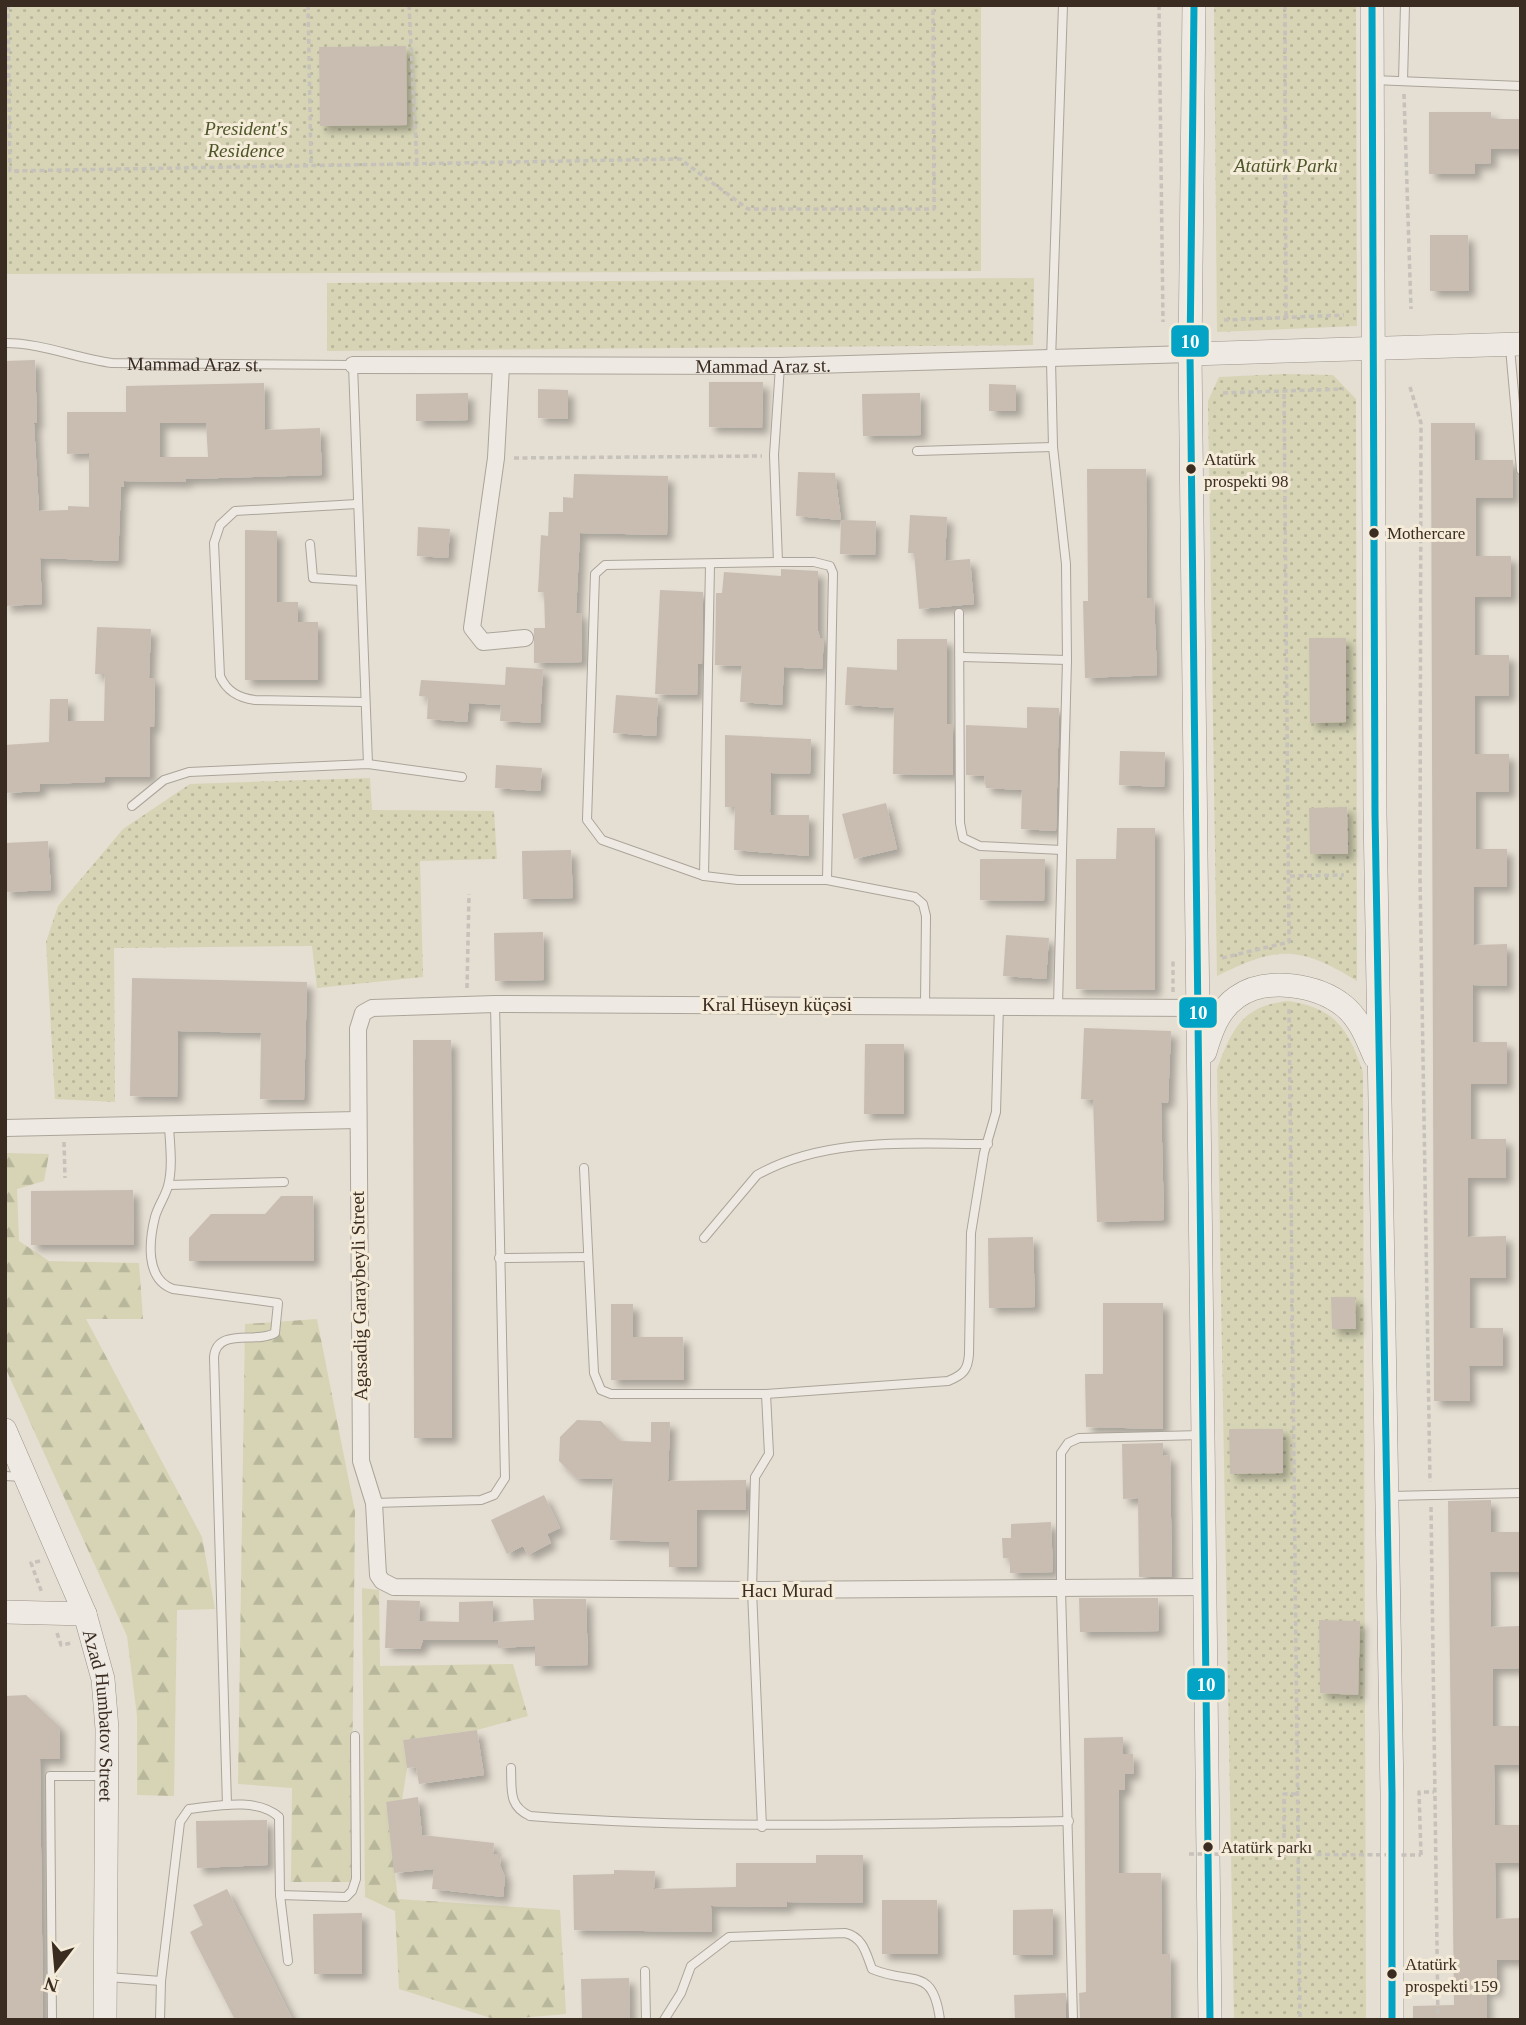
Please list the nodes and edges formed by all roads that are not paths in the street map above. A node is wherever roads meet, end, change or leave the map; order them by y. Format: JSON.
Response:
{"nodes":[{"id":1,"x":1063,"y":5,"type":"edge"},
{"id":2,"x":1194,"y":5,"type":"edge"},
{"id":3,"x":1372,"y":5,"type":"edge"},
{"id":4,"x":1405,"y":5,"type":"edge"},
{"id":5,"x":1373,"y":80,"type":"junction"},
{"id":6,"x":1403,"y":81,"type":"junction"},
{"id":7,"x":1521,"y":86,"type":"edge"},
{"id":8,"x":5,"y":343,"type":"edge"},
{"id":9,"x":1515,"y":344,"type":"edge"},
{"id":10,"x":1373,"y":349,"type":"junction"},
{"id":11,"x":1190,"y":354,"type":"junction"},
{"id":12,"x":1051,"y":360,"type":"junction"},
{"id":13,"x":353,"y":365,"type":"junction"},
{"id":14,"x":501,"y":366,"type":"junction"},
{"id":15,"x":780,"y":366,"type":"junction"},
{"id":16,"x":1053,"y":447,"type":"junction"},
{"id":17,"x":917,"y":451,"type":"dead end"},
{"id":18,"x":1521,"y":470,"type":"edge"},
{"id":19,"x":357,"y":504,"type":"junction"},
{"id":20,"x":310,"y":544,"type":"dead end"},
{"id":21,"x":778,"y":562,"type":"junction"},
{"id":22,"x":710,"y":565,"type":"junction"},
{"id":23,"x":360,"y":581,"type":"junction"},
{"id":24,"x":959,"y":612,"type":"dead end"},
{"id":25,"x":525,"y":638,"type":"dead end"},
{"id":26,"x":962,"y":657,"type":"junction"},
{"id":27,"x":1067,"y":660,"type":"junction"},
{"id":28,"x":364,"y":702,"type":"junction"},
{"id":29,"x":368,"y":764,"type":"junction"},
{"id":30,"x":462,"y":777,"type":"dead end"},
{"id":31,"x":132,"y":806,"type":"dead end"},
{"id":32,"x":1062,"y":850,"type":"junction"},
{"id":33,"x":704,"y":876,"type":"junction"},
{"id":34,"x":827,"y":880,"type":"junction"},
{"id":35,"x":1237,"y":996,"type":"junction"},
{"id":36,"x":495,"y":1004,"type":"junction"},
{"id":37,"x":925,"y":1004,"type":"junction"},
{"id":38,"x":999,"y":1005,"type":"junction"},
{"id":39,"x":1058,"y":1005,"type":"junction"},
{"id":40,"x":1199,"y":1008,"type":"junction"},
{"id":41,"x":359,"y":1020,"type":"joint"},
{"id":42,"x":1379,"y":1066,"type":"junction"},
{"id":43,"x":1200,"y":1070,"type":"junction"},
{"id":44,"x":357,"y":1120,"type":"junction"},
{"id":45,"x":169,"y":1126,"type":"junction"},
{"id":46,"x":5,"y":1128,"type":"edge"},
{"id":47,"x":988,"y":1144,"type":"junction"},
{"id":48,"x":584,"y":1168,"type":"dead end"},
{"id":49,"x":284,"y":1182,"type":"dead end"},
{"id":50,"x":169,"y":1185,"type":"junction"},
{"id":51,"x":704,"y":1238,"type":"dead end"},
{"id":52,"x":588,"y":1257,"type":"junction"},
{"id":53,"x":499,"y":1258,"type":"junction"},
{"id":54,"x":766,"y":1394,"type":"junction"},
{"id":55,"x":5,"y":1430,"type":"edge"},
{"id":56,"x":1205,"y":1435,"type":"junction"},
{"id":57,"x":15,"y":1476,"type":"edge"},
{"id":58,"x":1521,"y":1493,"type":"edge"},
{"id":59,"x":1387,"y":1497,"type":"junction"},
{"id":60,"x":374,"y":1503,"type":"junction"},
{"id":61,"x":377,"y":1570,"type":"joint"},
{"id":62,"x":1206,"y":1587,"type":"junction"},
{"id":63,"x":752,"y":1590,"type":"junction"},
{"id":64,"x":1061,"y":1590,"type":"junction"},
{"id":65,"x":5,"y":1612,"type":"edge"},
{"id":66,"x":85,"y":1614,"type":"junction"},
{"id":67,"x":355,"y":1736,"type":"dead end"},
{"id":68,"x":511,"y":1768,"type":"dead end"},
{"id":69,"x":107,"y":1776,"type":"junction"},
{"id":70,"x":227,"y":1805,"type":"junction"},
{"id":71,"x":1069,"y":1821,"type":"junction"},
{"id":72,"x":762,"y":1827,"type":"junction"},
{"id":73,"x":280,"y":1895,"type":"junction"},
{"id":74,"x":288,"y":1961,"type":"dead end"},
{"id":75,"x":645,"y":1971,"type":"dead end"},
{"id":76,"x":105,"y":1977,"type":"junction"},
{"id":77,"x":161,"y":1981,"type":"junction"},
{"id":78,"x":52,"y":2020,"type":"edge"},
{"id":79,"x":104,"y":2020,"type":"edge"},
{"id":80,"x":160,"y":2020,"type":"edge"},
{"id":81,"x":646,"y":2020,"type":"edge"},
{"id":82,"x":664,"y":2020,"type":"edge"},
{"id":83,"x":940,"y":2020,"type":"edge"},
{"id":84,"x":1073,"y":2020,"type":"edge"},
{"id":85,"x":1210,"y":2020,"type":"edge"},
{"id":86,"x":1392,"y":2020,"type":"edge"}],
"edges":[{"from":1,"to":12,"type":"lane"},
{"from":2,"to":11,"type":"main road"},
{"from":3,"to":5,"type":"main road"},
{"from":4,"to":6,"type":"lane"},
{"from":5,"to":6,"type":"lane"},
{"from":5,"to":10,"type":"main road"},
{"from":6,"to":7,"type":"lane"},
{"from":8,"to":13,"type":"lane","name":"Mammad Araz st."},
{"from":9,"to":10,"type":"main road","name":"Mammad Araz st."},
{"from":9,"to":18,"type":"lane"},
{"from":10,"to":11,"type":"main road","name":"Mammad Araz st."},
{"from":10,"to":42,"type":"main road"},
{"from":11,"to":12,"type":"street","name":"Mammad Araz st."},
{"from":11,"to":40,"type":"main road"},
{"from":12,"to":15,"type":"street","name":"Mammad Araz st."},
{"from":12,"to":16,"type":"lane"},
{"from":13,"to":14,"type":"street","name":"Mammad Araz st."},
{"from":13,"to":19,"type":"lane"},
{"from":14,"to":15,"type":"street","name":"Mammad Araz st."},
{"from":14,"to":25,"type":"street"},
{"from":15,"to":21,"type":"lane"},
{"from":16,"to":17,"type":"lane"},
{"from":16,"to":27,"type":"lane"},
{"from":19,"to":23,"type":"lane"},
{"from":19,"to":28,"type":"lane"},
{"from":20,"to":23,"type":"lane"},
{"from":21,"to":22,"type":"lane"},
{"from":21,"to":34,"type":"lane"},
{"from":22,"to":33,"type":"lane"},
{"from":22,"to":33,"type":"lane"},
{"from":23,"to":28,"type":"lane"},
{"from":24,"to":26,"type":"lane"},
{"from":26,"to":27,"type":"lane"},
{"from":26,"to":32,"type":"lane"},
{"from":27,"to":32,"type":"lane"},
{"from":28,"to":29,"type":"lane"},
{"from":29,"to":30,"type":"lane"},
{"from":29,"to":31,"type":"lane"},
{"from":32,"to":39,"type":"lane"},
{"from":33,"to":34,"type":"lane"},
{"from":34,"to":37,"type":"lane"},
{"from":35,"to":40,"type":"main road"},
{"from":35,"to":42,"type":"main road"},
{"from":35,"to":43,"type":"main road"},
{"from":36,"to":37,"type":"street","name":"Kral Hüseyn küçəsi"},
{"from":36,"to":41,"type":"street","name":"Kral Hüseyn küçəsi"},
{"from":36,"to":53,"type":"lane"},
{"from":37,"to":38,"type":"street","name":"Kral Hüseyn küçəsi"},
{"from":38,"to":39,"type":"street","name":"Kral Hüseyn küçəsi"},
{"from":38,"to":47,"type":"lane"},
{"from":39,"to":40,"type":"street","name":"Kral Hüseyn küçəsi"},
{"from":40,"to":43,"type":"main road"},
{"from":41,"to":44,"type":"street","name":"Agasadig Garaybeyli Street"},
{"from":42,"to":59,"type":"main road"},
{"from":43,"to":56,"type":"main road"},
{"from":44,"to":45,"type":"street"},
{"from":44,"to":60,"type":"street","name":"Agasadig Garaybeyli Street"},
{"from":45,"to":46,"type":"street"},
{"from":45,"to":50,"type":"lane"},
{"from":47,"to":51,"type":"lane"},
{"from":47,"to":54,"type":"lane"},
{"from":48,"to":52,"type":"lane"},
{"from":49,"to":50,"type":"lane"},
{"from":50,"to":70,"type":"lane"},
{"from":52,"to":53,"type":"lane"},
{"from":52,"to":54,"type":"lane"},
{"from":53,"to":60,"type":"lane"},
{"from":54,"to":63,"type":"lane"},
{"from":55,"to":57,"type":"main road","name":"Azad Humbatov Street"},
{"from":56,"to":62,"type":"main road"},
{"from":56,"to":64,"type":"lane"},
{"from":57,"to":66,"type":"main road","name":"Azad Humbatov Street"},
{"from":58,"to":59,"type":"lane"},
{"from":59,"to":86,"type":"main road"},
{"from":60,"to":61,"type":"street","name":"Agasadig Garaybeyli Street"},
{"from":61,"to":63,"type":"street","name":"Hacı Murad"},
{"from":62,"to":64,"type":"street","name":"Hacı Murad"},
{"from":62,"to":85,"type":"main road"},
{"from":63,"to":64,"type":"street","name":"Hacı Murad"},
{"from":63,"to":72,"type":"lane"},
{"from":64,"to":71,"type":"lane"},
{"from":65,"to":66,"type":"main road"},
{"from":66,"to":69,"type":"main road","name":"Azad Humbatov Street"},
{"from":67,"to":73,"type":"lane"},
{"from":68,"to":72,"type":"lane"},
{"from":69,"to":76,"type":"main road","name":"Azad Humbatov Street"},
{"from":69,"to":78,"type":"lane"},
{"from":70,"to":73,"type":"lane"},
{"from":70,"to":77,"type":"lane"},
{"from":71,"to":72,"type":"lane"},
{"from":71,"to":84,"type":"lane"},
{"from":73,"to":74,"type":"lane"},
{"from":75,"to":81,"type":"lane"},
{"from":76,"to":77,"type":"lane"},
{"from":76,"to":79,"type":"main road","name":"Azad Humbatov Street"},
{"from":77,"to":80,"type":"lane"},
{"from":82,"to":83,"type":"lane"}]}
